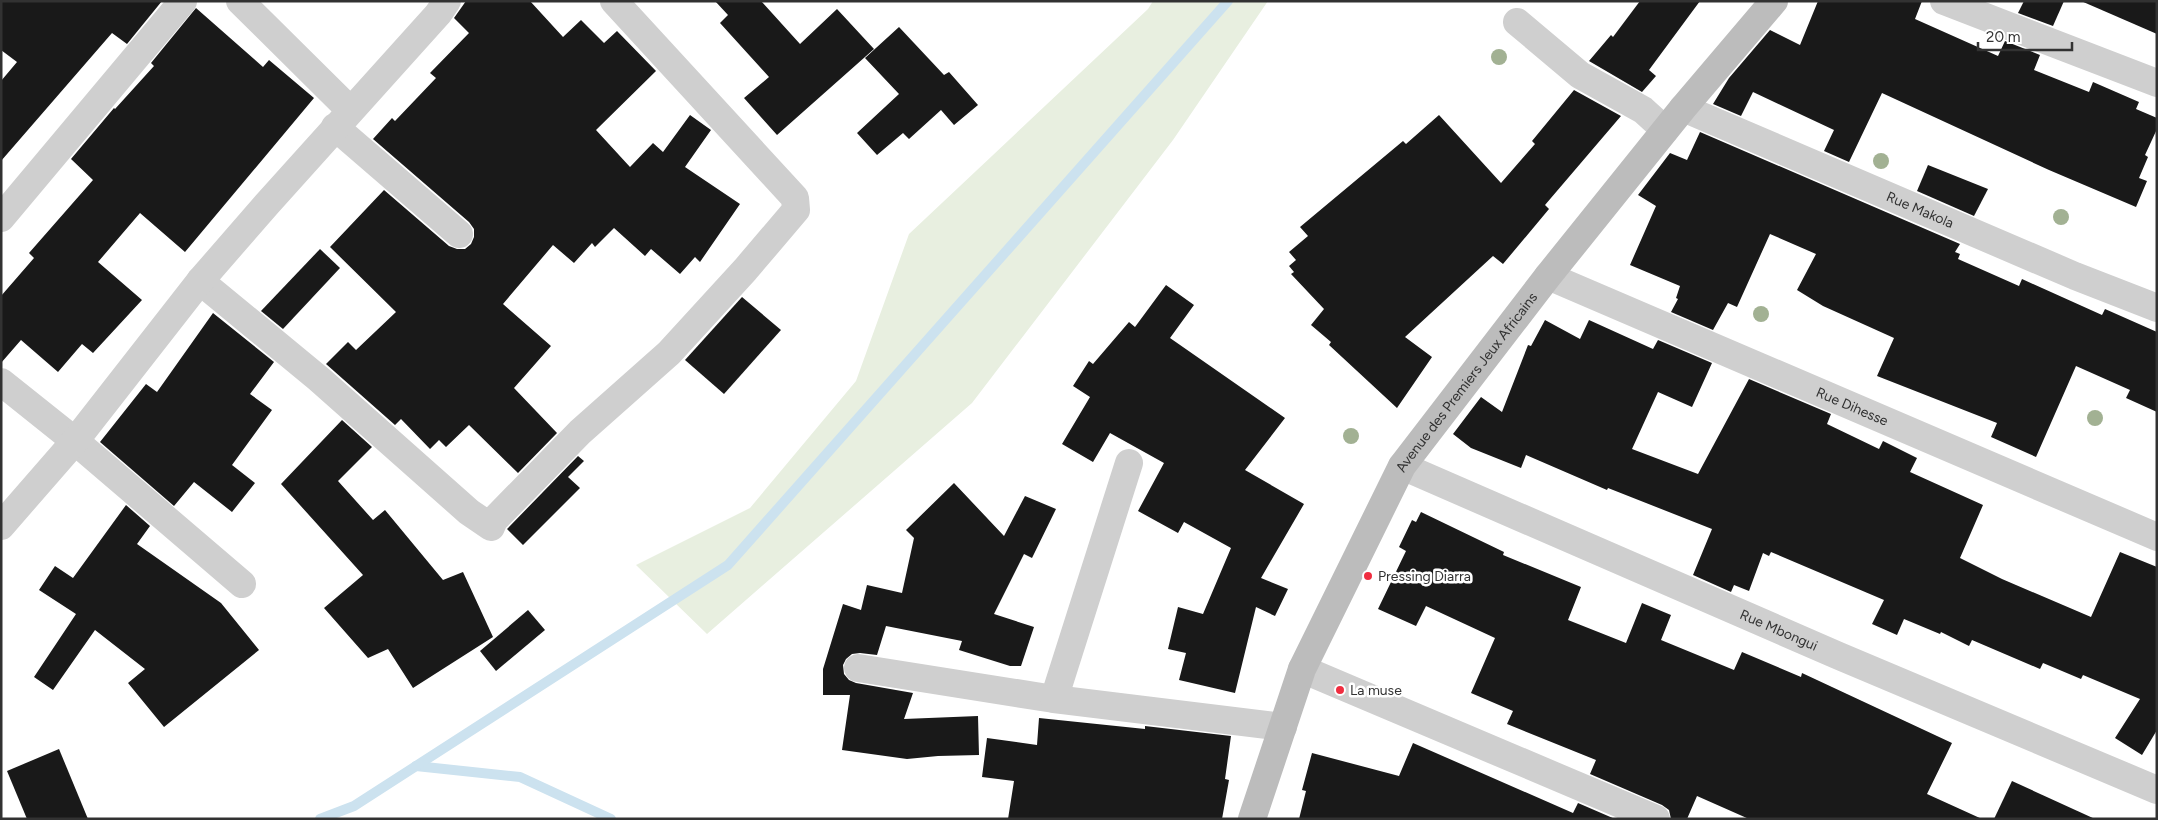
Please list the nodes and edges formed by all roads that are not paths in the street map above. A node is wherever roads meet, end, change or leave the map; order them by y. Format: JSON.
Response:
{"nodes":[{"id":1,"x":183,"y":1,"type":"edge"},
{"id":2,"x":240,"y":1,"type":"edge"},
{"id":3,"x":447,"y":1,"type":"edge"},
{"id":4,"x":614,"y":1,"type":"edge"},
{"id":5,"x":1774,"y":1,"type":"edge"},
{"id":6,"x":1944,"y":1,"type":"edge"},
{"id":7,"x":1517,"y":22,"type":"dead end"},
{"id":8,"x":2157,"y":83,"type":"edge"},
{"id":9,"x":1682,"y":108,"type":"junction"},
{"id":10,"x":342,"y":119,"type":"junction"},
{"id":11,"x":1665,"y":130,"type":"junction"},
{"id":12,"x":1,"y":218,"type":"edge"},
{"id":13,"x":459,"y":234,"type":"dead end"},
{"id":14,"x":1548,"y":276,"type":"junction"},
{"id":15,"x":200,"y":282,"type":"junction"},
{"id":16,"x":2157,"y":308,"type":"edge"},
{"id":17,"x":1,"y":382,"type":"edge"},
{"id":18,"x":75,"y":440,"type":"junction"},
{"id":19,"x":1129,"y":463,"type":"dead end"},
{"id":20,"x":1402,"y":466,"type":"junction"},
{"id":21,"x":1,"y":526,"type":"edge"},
{"id":22,"x":2157,"y":537,"type":"edge"},
{"id":23,"x":242,"y":584,"type":"dead end"},
{"id":24,"x":858,"y":668,"type":"dead end"},
{"id":25,"x":1302,"y":669,"type":"junction"},
{"id":26,"x":1054,"y":699,"type":"junction"},
{"id":27,"x":1283,"y":726,"type":"junction"},
{"id":28,"x":2157,"y":790,"type":"edge"},
{"id":29,"x":1252,"y":819,"type":"edge"},
{"id":30,"x":1656,"y":819,"type":"edge"}],
"edges":[{"from":1,"to":12,"type":"street"},
{"from":2,"to":10,"type":"street"},
{"from":3,"to":10,"type":"street"},
{"from":4,"to":15,"type":"street"},
{"from":5,"to":9,"type":"street","name":"Avenue des Premiers Jeux Africains"},
{"from":6,"to":8,"type":"street"},
{"from":7,"to":11,"type":"street"},
{"from":9,"to":11,"type":"street","name":"Avenue des Premiers Jeux Africains"},
{"from":9,"to":16,"type":"street","name":"Rue Makola"},
{"from":10,"to":13,"type":"street"},
{"from":10,"to":15,"type":"street"},
{"from":11,"to":14,"type":"street","name":"Avenue des Premiers Jeux Africains"},
{"from":14,"to":20,"type":"street","name":"Avenue des Premiers Jeux Africains"},
{"from":14,"to":22,"type":"street","name":"Rue Dihesse"},
{"from":15,"to":18,"type":"street"},
{"from":17,"to":18,"type":"street"},
{"from":18,"to":21,"type":"street"},
{"from":18,"to":23,"type":"street"},
{"from":19,"to":26,"type":"street"},
{"from":20,"to":25,"type":"street","name":"Avenue des Premiers Jeux Africains"},
{"from":20,"to":28,"type":"street","name":"Rue Mbongui"},
{"from":24,"to":26,"type":"street"},
{"from":25,"to":27,"type":"street","name":"Avenue des Premiers Jeux Africains"},
{"from":25,"to":30,"type":"street"},
{"from":26,"to":27,"type":"street"},
{"from":27,"to":29,"type":"street","name":"Avenue des Premiers Jeux Africains"}]}
